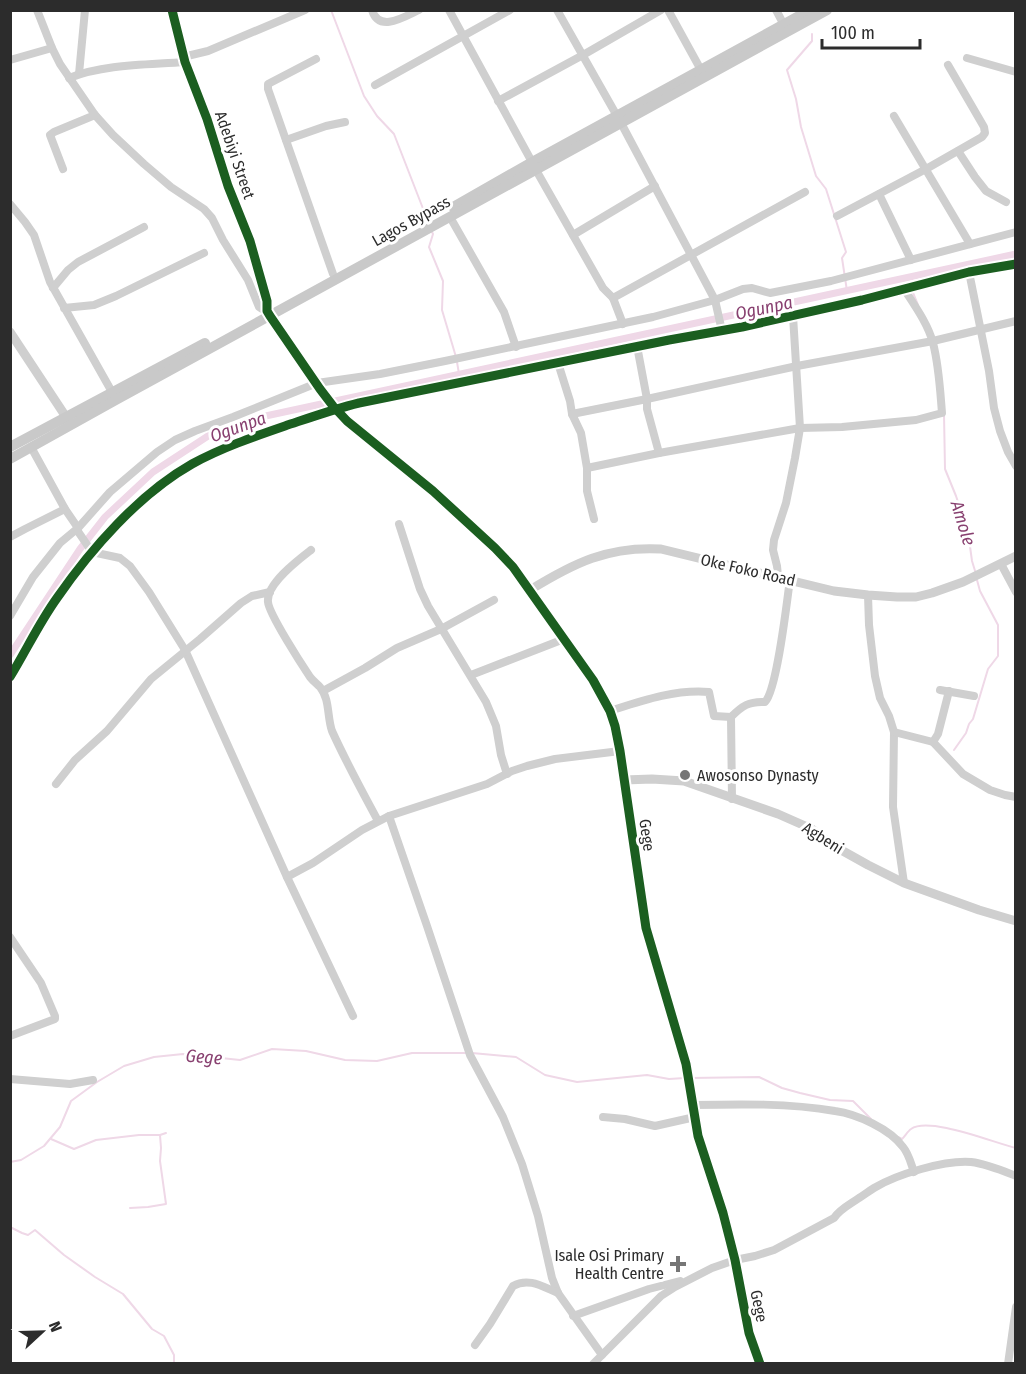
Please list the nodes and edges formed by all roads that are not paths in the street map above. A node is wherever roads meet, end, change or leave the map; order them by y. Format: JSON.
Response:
{"nodes":[{"id":1,"x":37,"y":10,"type":"edge"},
{"id":2,"x":85,"y":10,"type":"edge"},
{"id":3,"x":172,"y":10,"type":"edge"},
{"id":4,"x":305,"y":10,"type":"edge"},
{"id":5,"x":372,"y":10,"type":"edge"},
{"id":6,"x":419,"y":10,"type":"edge"},
{"id":7,"x":449,"y":10,"type":"edge"},
{"id":8,"x":510,"y":10,"type":"edge"},
{"id":9,"x":557,"y":10,"type":"edge"},
{"id":10,"x":661,"y":10,"type":"edge"},
{"id":11,"x":668,"y":10,"type":"edge"},
{"id":12,"x":776,"y":10,"type":"edge"},
{"id":13,"x":810,"y":10,"type":"edge"},
{"id":14,"x":827,"y":10,"type":"edge"},
{"id":15,"x":784,"y":25,"type":"junction"},
{"id":16,"x":463,"y":36,"type":"junction"},
{"id":17,"x":52,"y":48,"type":"junction"},
{"id":18,"x":583,"y":55,"type":"junction"},
{"id":19,"x":967,"y":58,"type":"dead end"},
{"id":20,"x":184,"y":59,"type":"junction"},
{"id":21,"x":316,"y":59,"type":"dead end"},
{"id":22,"x":10,"y":60,"type":"edge"},
{"id":23,"x":948,"y":64,"type":"dead end"},
{"id":24,"x":701,"y":70,"type":"junction"},
{"id":25,"x":1016,"y":72,"type":"edge"},
{"id":26,"x":79,"y":74,"type":"junction"},
{"id":27,"x":69,"y":78,"type":"junction"},
{"id":28,"x":375,"y":85,"type":"dead end"},
{"id":29,"x":498,"y":101,"type":"junction"},
{"id":30,"x":95,"y":115,"type":"junction"},
{"id":31,"x":894,"y":116,"type":"dead end"},
{"id":32,"x":619,"y":120,"type":"junction"},
{"id":33,"x":345,"y":122,"type":"dead end"},
{"id":34,"x":286,"y":140,"type":"junction"},
{"id":35,"x":958,"y":151,"type":"junction"},
{"id":36,"x":534,"y":166,"type":"junction"},
{"id":37,"x":63,"y":169,"type":"dead end"},
{"id":38,"x":926,"y":170,"type":"junction"},
{"id":39,"x":655,"y":186,"type":"junction"},
{"id":40,"x":805,"y":192,"type":"dead end"},
{"id":41,"x":879,"y":194,"type":"junction"},
{"id":42,"x":1006,"y":202,"type":"dead end"},
{"id":43,"x":10,"y":204,"type":"edge"},
{"id":44,"x":837,"y":216,"type":"dead end"},
{"id":45,"x":450,"y":217,"type":"junction"},
{"id":46,"x":144,"y":227,"type":"dead end"},
{"id":47,"x":1016,"y":232,"type":"edge"},
{"id":48,"x":573,"y":235,"type":"junction"},
{"id":49,"x":970,"y":244,"type":"junction"},
{"id":50,"x":204,"y":253,"type":"dead end"},
{"id":51,"x":692,"y":254,"type":"junction"},
{"id":52,"x":912,"y":260,"type":"junction"},
{"id":53,"x":1016,"y":264,"type":"edge"},
{"id":54,"x":969,"y":272,"type":"junction"},
{"id":55,"x":333,"y":274,"type":"junction"},
{"id":56,"x":53,"y":288,"type":"junction"},
{"id":57,"x":904,"y":289,"type":"junction"},
{"id":58,"x":613,"y":298,"type":"junction"},
{"id":59,"x":716,"y":302,"type":"junction"},
{"id":60,"x":64,"y":308,"type":"junction"},
{"id":61,"x":268,"y":312,"type":"junction"},
{"id":62,"x":793,"y":316,"type":"junction"},
{"id":63,"x":1016,"y":321,"type":"edge"},
{"id":64,"x":623,"y":324,"type":"junction"},
{"id":65,"x":722,"y":329,"type":"junction"},
{"id":66,"x":980,"y":329,"type":"junction"},
{"id":67,"x":10,"y":332,"type":"edge"},
{"id":68,"x":933,"y":341,"type":"junction"},
{"id":69,"x":637,"y":346,"type":"junction"},
{"id":70,"x":516,"y":347,"type":"junction"},
{"id":71,"x":558,"y":363,"type":"junction"},
{"id":72,"x":797,"y":366,"type":"junction"},
{"id":73,"x":318,"y":386,"type":"junction"},
{"id":74,"x":112,"y":392,"type":"junction"},
{"id":75,"x":647,"y":399,"type":"junction"},
{"id":76,"x":335,"y":407,"type":"junction"},
{"id":77,"x":572,"y":414,"type":"junction"},
{"id":78,"x":68,"y":420,"type":"junction"},
{"id":79,"x":800,"y":428,"type":"junction"},
{"id":80,"x":10,"y":447,"type":"edge"},
{"id":81,"x":31,"y":447,"type":"junction"},
{"id":82,"x":659,"y":453,"type":"junction"},
{"id":83,"x":10,"y":459,"type":"edge"},
{"id":84,"x":1016,"y":466,"type":"edge"},
{"id":85,"x":587,"y":468,"type":"junction"},
{"id":86,"x":65,"y":509,"type":"junction"},
{"id":87,"x":594,"y":519,"type":"dead end"},
{"id":88,"x":399,"y":524,"type":"dead end"},
{"id":89,"x":78,"y":529,"type":"junction"},
{"id":90,"x":10,"y":537,"type":"edge"},
{"id":91,"x":311,"y":550,"type":"dead end"},
{"id":92,"x":91,"y":551,"type":"junction"},
{"id":93,"x":1016,"y":556,"type":"edge"},
{"id":94,"x":1001,"y":564,"type":"junction"},
{"id":95,"x":778,"y":576,"type":"junction"},
{"id":96,"x":790,"y":579,"type":"junction"},
{"id":97,"x":530,"y":590,"type":"junction"},
{"id":98,"x":270,"y":592,"type":"junction"},
{"id":99,"x":1016,"y":592,"type":"edge"},
{"id":100,"x":868,"y":596,"type":"junction"},
{"id":101,"x":494,"y":600,"type":"dead end"},
{"id":102,"x":10,"y":616,"type":"edge"},
{"id":103,"x":441,"y":629,"type":"junction"},
{"id":104,"x":564,"y":639,"type":"junction"},
{"id":105,"x":185,"y":650,"type":"junction"},
{"id":106,"x":471,"y":675,"type":"junction"},
{"id":107,"x":10,"y":676,"type":"edge"},
{"id":108,"x":940,"y":690,"type":"dead end"},
{"id":109,"x":322,"y":691,"type":"junction"},
{"id":110,"x":949,"y":691,"type":"junction"},
{"id":111,"x":974,"y":696,"type":"dead end"},
{"id":112,"x":610,"y":711,"type":"junction"},
{"id":113,"x":731,"y":717,"type":"junction"},
{"id":114,"x":894,"y":732,"type":"junction"},
{"id":115,"x":933,"y":742,"type":"junction"},
{"id":116,"x":620,"y":751,"type":"junction"},
{"id":117,"x":507,"y":774,"type":"junction"},
{"id":118,"x":624,"y":780,"type":"junction"},
{"id":119,"x":56,"y":784,"type":"dead end"},
{"id":120,"x":1016,"y":797,"type":"edge"},
{"id":121,"x":732,"y":799,"type":"junction"},
{"id":122,"x":389,"y":816,"type":"junction"},
{"id":123,"x":378,"y":821,"type":"junction"},
{"id":124,"x":287,"y":877,"type":"junction"},
{"id":125,"x":904,"y":883,"type":"junction"},
{"id":126,"x":1016,"y":921,"type":"edge"},
{"id":127,"x":10,"y":937,"type":"edge"},
{"id":128,"x":353,"y":1016,"type":"dead end"},
{"id":129,"x":10,"y":1036,"type":"edge"},
{"id":130,"x":10,"y":1079,"type":"edge"},
{"id":131,"x":93,"y":1080,"type":"dead end"},
{"id":132,"x":692,"y":1105,"type":"junction"},
{"id":133,"x":603,"y":1117,"type":"dead end"},
{"id":134,"x":695,"y":1117,"type":"junction"},
{"id":135,"x":914,"y":1172,"type":"junction"},
{"id":136,"x":1016,"y":1176,"type":"edge"},
{"id":137,"x":735,"y":1260,"type":"junction"},
{"id":138,"x":689,"y":1279,"type":"junction"},
{"id":139,"x":558,"y":1293,"type":"junction"},
{"id":140,"x":1016,"y":1307,"type":"edge"},
{"id":141,"x":573,"y":1316,"type":"junction"},
{"id":142,"x":476,"y":1345,"type":"dead end"},
{"id":143,"x":602,"y":1356,"type":"junction"},
{"id":144,"x":593,"y":1364,"type":"edge"},
{"id":145,"x":760,"y":1364,"type":"edge"},
{"id":146,"x":1008,"y":1364,"type":"edge"}],
"edges":[{"from":1,"to":17,"type":"street"},
{"from":2,"to":26,"type":"street"},
{"from":3,"to":20,"type":"street","name":"Adebiyi Street"},
{"from":4,"to":20,"type":"street"},
{"from":5,"to":6,"type":"street"},
{"from":7,"to":16,"type":"street"},
{"from":8,"to":16,"type":"street"},
{"from":9,"to":18,"type":"street"},
{"from":10,"to":18,"type":"street"},
{"from":11,"to":24,"type":"street"},
{"from":12,"to":15,"type":"street"},
{"from":13,"to":15,"type":"main road","name":"Lagos Bypass"},
{"from":14,"to":32,"type":"main road","name":"Lagos Bypass"},
{"from":15,"to":24,"type":"main road","name":"Lagos Bypass"},
{"from":16,"to":28,"type":"street"},
{"from":16,"to":29,"type":"street"},
{"from":17,"to":22,"type":"street"},
{"from":17,"to":27,"type":"street"},
{"from":18,"to":29,"type":"street"},
{"from":18,"to":32,"type":"street"},
{"from":19,"to":25,"type":"street"},
{"from":20,"to":26,"type":"street"},
{"from":20,"to":61,"type":"street","name":"Adebiyi Street"},
{"from":21,"to":34,"type":"street"},
{"from":23,"to":35,"type":"street"},
{"from":24,"to":32,"type":"main road","name":"Lagos Bypass"},
{"from":26,"to":27,"type":"street"},
{"from":27,"to":30,"type":"street"},
{"from":29,"to":36,"type":"street"},
{"from":30,"to":37,"type":"street"},
{"from":30,"to":61,"type":"street"},
{"from":31,"to":38,"type":"street"},
{"from":32,"to":36,"type":"main road","name":"Lagos Bypass"},
{"from":32,"to":39,"type":"street"},
{"from":33,"to":34,"type":"street"},
{"from":34,"to":55,"type":"street"},
{"from":35,"to":38,"type":"street"},
{"from":35,"to":42,"type":"street"},
{"from":36,"to":45,"type":"main road","name":"Lagos Bypass"},
{"from":36,"to":48,"type":"street"},
{"from":36,"to":55,"type":"main road","name":"Lagos Bypass"},
{"from":38,"to":41,"type":"street"},
{"from":38,"to":49,"type":"street"},
{"from":39,"to":48,"type":"street"},
{"from":39,"to":51,"type":"street"},
{"from":40,"to":51,"type":"street"},
{"from":41,"to":44,"type":"street"},
{"from":41,"to":52,"type":"street"},
{"from":43,"to":56,"type":"street"},
{"from":45,"to":61,"type":"main road","name":"Lagos Bypass"},
{"from":45,"to":70,"type":"street"},
{"from":46,"to":56,"type":"street"},
{"from":47,"to":49,"type":"street"},
{"from":48,"to":58,"type":"street"},
{"from":49,"to":52,"type":"street"},
{"from":50,"to":60,"type":"street"},
{"from":51,"to":58,"type":"street"},
{"from":51,"to":59,"type":"street"},
{"from":52,"to":59,"type":"street"},
{"from":53,"to":54,"type":"street"},
{"from":54,"to":57,"type":"street"},
{"from":54,"to":66,"type":"street"},
{"from":55,"to":61,"type":"main road","name":"Lagos Bypass"},
{"from":56,"to":60,"type":"street"},
{"from":57,"to":62,"type":"street"},
{"from":57,"to":68,"type":"street"},
{"from":58,"to":64,"type":"street"},
{"from":59,"to":64,"type":"street"},
{"from":59,"to":65,"type":"street"},
{"from":60,"to":74,"type":"street"},
{"from":61,"to":73,"type":"street","name":"Gege"},
{"from":61,"to":74,"type":"main road","name":"Lagos Bypass"},
{"from":61,"to":78,"type":"main road","name":"Lagos Bypass"},
{"from":62,"to":65,"type":"street"},
{"from":62,"to":72,"type":"street"},
{"from":63,"to":66,"type":"street"},
{"from":64,"to":70,"type":"street"},
{"from":65,"to":69,"type":"street"},
{"from":66,"to":68,"type":"street"},
{"from":66,"to":84,"type":"street"},
{"from":67,"to":78,"type":"street"},
{"from":68,"to":72,"type":"street"},
{"from":68,"to":79,"type":"street"},
{"from":69,"to":71,"type":"street"},
{"from":69,"to":75,"type":"street"},
{"from":70,"to":73,"type":"street"},
{"from":71,"to":76,"type":"street"},
{"from":71,"to":77,"type":"street"},
{"from":72,"to":75,"type":"street"},
{"from":72,"to":79,"type":"street"},
{"from":73,"to":76,"type":"street","name":"Gege"},
{"from":73,"to":89,"type":"street"},
{"from":74,"to":78,"type":"main road","name":"Lagos Bypass"},
{"from":75,"to":77,"type":"street"},
{"from":75,"to":82,"type":"street"},
{"from":76,"to":92,"type":"street"},
{"from":76,"to":97,"type":"street","name":"Gege"},
{"from":77,"to":85,"type":"street"},
{"from":78,"to":80,"type":"main road","name":"Lagos Bypass"},
{"from":78,"to":81,"type":"main road","name":"Lagos Bypass"},
{"from":79,"to":82,"type":"street"},
{"from":79,"to":95,"type":"street"},
{"from":81,"to":83,"type":"main road","name":"Lagos Bypass"},
{"from":81,"to":86,"type":"street"},
{"from":82,"to":85,"type":"street"},
{"from":85,"to":87,"type":"street"},
{"from":86,"to":89,"type":"street"},
{"from":86,"to":90,"type":"street"},
{"from":88,"to":103,"type":"street"},
{"from":89,"to":92,"type":"street"},
{"from":89,"to":102,"type":"street"},
{"from":91,"to":98,"type":"street"},
{"from":92,"to":105,"type":"street"},
{"from":92,"to":107,"type":"street"},
{"from":93,"to":94,"type":"street","name":"Oke Foko Road"},
{"from":94,"to":99,"type":"street"},
{"from":94,"to":100,"type":"street","name":"Oke Foko Road"},
{"from":95,"to":96,"type":"street","name":"Oke Foko Road"},
{"from":95,"to":97,"type":"street","name":"Oke Foko Road"},
{"from":96,"to":100,"type":"street","name":"Oke Foko Road"},
{"from":96,"to":113,"type":"street"},
{"from":97,"to":104,"type":"street","name":"Gege"},
{"from":98,"to":105,"type":"street"},
{"from":98,"to":109,"type":"street"},
{"from":100,"to":114,"type":"street"},
{"from":101,"to":103,"type":"street"},
{"from":103,"to":106,"type":"street"},
{"from":103,"to":109,"type":"street"},
{"from":104,"to":106,"type":"street"},
{"from":104,"to":112,"type":"street","name":"Gege"},
{"from":105,"to":119,"type":"street"},
{"from":105,"to":124,"type":"street"},
{"from":106,"to":117,"type":"street"},
{"from":108,"to":110,"type":"street"},
{"from":109,"to":123,"type":"street"},
{"from":110,"to":111,"type":"street"},
{"from":110,"to":115,"type":"street"},
{"from":112,"to":113,"type":"street"},
{"from":112,"to":116,"type":"street","name":"Gege"},
{"from":113,"to":121,"type":"street"},
{"from":114,"to":115,"type":"street"},
{"from":114,"to":125,"type":"street"},
{"from":115,"to":120,"type":"street"},
{"from":116,"to":117,"type":"street"},
{"from":116,"to":118,"type":"street","name":"Gege"},
{"from":117,"to":122,"type":"street"},
{"from":118,"to":121,"type":"street","name":"Agbeni"},
{"from":118,"to":132,"type":"street","name":"Gege"},
{"from":121,"to":125,"type":"street","name":"Agbeni"},
{"from":122,"to":123,"type":"street"},
{"from":122,"to":139,"type":"street"},
{"from":123,"to":124,"type":"street"},
{"from":124,"to":128,"type":"street"},
{"from":125,"to":126,"type":"street","name":"Agbeni"},
{"from":127,"to":129,"type":"street"},
{"from":130,"to":131,"type":"street"},
{"from":132,"to":134,"type":"street","name":"Gege"},
{"from":132,"to":135,"type":"street"},
{"from":133,"to":134,"type":"street"},
{"from":134,"to":137,"type":"street","name":"Gege"},
{"from":135,"to":136,"type":"street"},
{"from":135,"to":137,"type":"street"},
{"from":137,"to":138,"type":"street"},
{"from":137,"to":145,"type":"street","name":"Gege"},
{"from":138,"to":141,"type":"street"},
{"from":138,"to":143,"type":"street"},
{"from":139,"to":141,"type":"street"},
{"from":139,"to":142,"type":"street"},
{"from":140,"to":146,"type":"street"},
{"from":141,"to":143,"type":"street"},
{"from":143,"to":144,"type":"street"}]}
